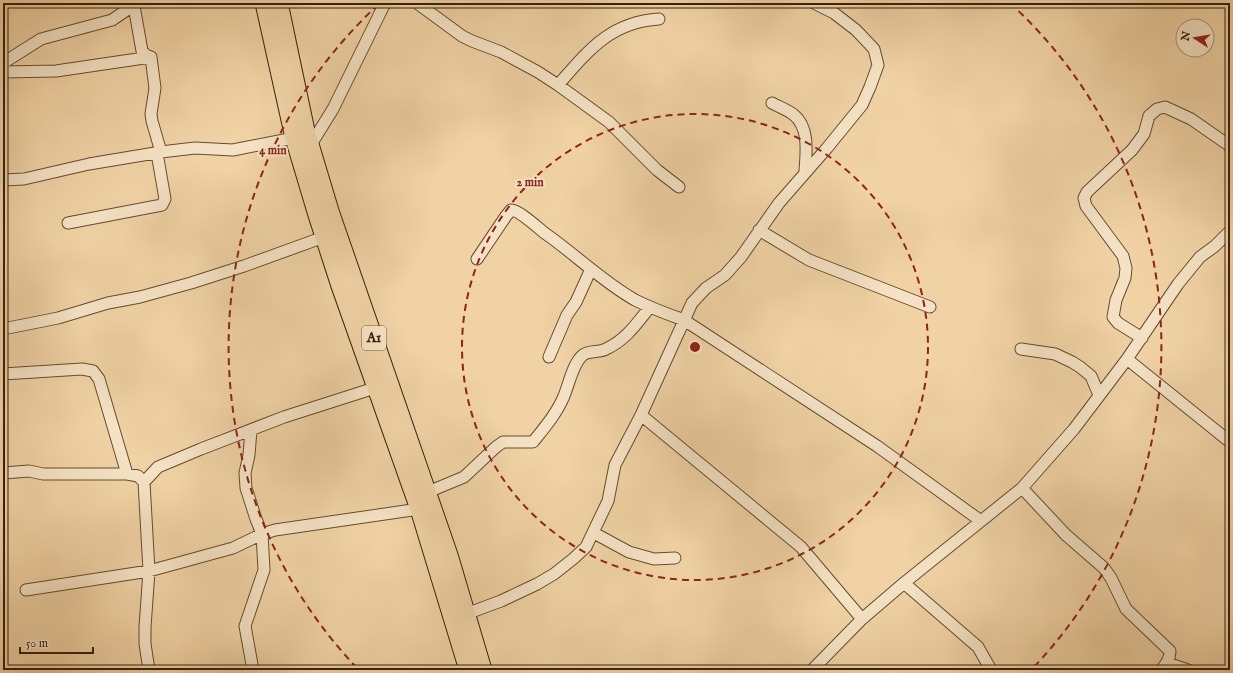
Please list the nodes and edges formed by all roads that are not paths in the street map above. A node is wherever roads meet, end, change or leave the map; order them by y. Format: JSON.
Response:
{"nodes":[{"id":1,"x":264,"y":3,"type":"edge"},
{"id":2,"x":279,"y":3,"type":"edge"},
{"id":3,"x":385,"y":3,"type":"edge"},
{"id":4,"x":417,"y":3,"type":"edge"},
{"id":5,"x":814,"y":3,"type":"edge"},
{"id":6,"x":135,"y":4,"type":"edge"},
{"id":7,"x":659,"y":19,"type":"dead end"},
{"id":8,"x":151,"y":57,"type":"junction"},
{"id":9,"x":3,"y":63,"type":"edge"},
{"id":10,"x":3,"y":72,"type":"edge"},
{"id":11,"x":558,"y":85,"type":"junction"},
{"id":12,"x":772,"y":103,"type":"dead end"},
{"id":13,"x":294,"y":138,"type":"junction"},
{"id":14,"x":310,"y":146,"type":"junction"},
{"id":15,"x":1230,"y":146,"type":"edge"},
{"id":16,"x":159,"y":152,"type":"junction"},
{"id":17,"x":806,"y":171,"type":"junction"},
{"id":18,"x":3,"y":180,"type":"edge"},
{"id":19,"x":679,"y":187,"type":"dead end"},
{"id":20,"x":68,"y":223,"type":"dead end"},
{"id":21,"x":759,"y":230,"type":"junction"},
{"id":22,"x":1230,"y":231,"type":"edge"},
{"id":23,"x":324,"y":237,"type":"junction"},
{"id":24,"x":476,"y":259,"type":"dead end"},
{"id":25,"x":591,"y":269,"type":"junction"},
{"id":26,"x":650,"y":307,"type":"junction"},
{"id":27,"x":930,"y":307,"type":"dead end"},
{"id":28,"x":684,"y":320,"type":"junction"},
{"id":29,"x":3,"y":329,"type":"edge"},
{"id":30,"x":1142,"y":338,"type":"junction"},
{"id":31,"x":1021,"y":349,"type":"dead end"},
{"id":32,"x":549,"y":356,"type":"dead end"},
{"id":33,"x":1127,"y":359,"type":"junction"},
{"id":34,"x":3,"y":374,"type":"edge"},
{"id":35,"x":383,"y":385,"type":"junction"},
{"id":36,"x":1099,"y":395,"type":"junction"},
{"id":37,"x":641,"y":415,"type":"junction"},
{"id":38,"x":251,"y":430,"type":"junction"},
{"id":39,"x":1230,"y":442,"type":"edge"},
{"id":40,"x":3,"y":473,"type":"edge"},
{"id":41,"x":127,"y":474,"type":"junction"},
{"id":42,"x":144,"y":482,"type":"junction"},
{"id":43,"x":1022,"y":488,"type":"junction"},
{"id":44,"x":428,"y":492,"type":"junction"},
{"id":45,"x":419,"y":509,"type":"junction"},
{"id":46,"x":981,"y":521,"type":"junction"},
{"id":47,"x":594,"y":533,"type":"junction"},
{"id":48,"x":262,"y":534,"type":"junction"},
{"id":49,"x":675,"y":558,"type":"dead end"},
{"id":50,"x":148,"y":571,"type":"junction"},
{"id":51,"x":904,"y":583,"type":"junction"},
{"id":52,"x":26,"y":590,"type":"dead end"},
{"id":53,"x":466,"y":614,"type":"junction"},
{"id":54,"x":862,"y":619,"type":"junction"},
{"id":55,"x":1164,"y":666,"type":"edge"},
{"id":56,"x":149,"y":670,"type":"edge"},
{"id":57,"x":253,"y":670,"type":"edge"},
{"id":58,"x":468,"y":670,"type":"edge"},
{"id":59,"x":483,"y":670,"type":"edge"},
{"id":60,"x":812,"y":670,"type":"edge"},
{"id":61,"x":991,"y":670,"type":"edge"},
{"id":62,"x":1188,"y":670,"type":"edge"}],
"edges":[{"from":1,"to":13,"type":"highway","number":"A1"},
{"from":2,"to":14,"type":"highway","number":"A1"},
{"from":3,"to":14,"type":"street"},
{"from":4,"to":11,"type":"street"},
{"from":5,"to":17,"type":"street"},
{"from":6,"to":8,"type":"street"},
{"from":6,"to":9,"type":"street"},
{"from":7,"to":11,"type":"street"},
{"from":8,"to":10,"type":"street"},
{"from":8,"to":16,"type":"street"},
{"from":11,"to":19,"type":"street"},
{"from":12,"to":17,"type":"street"},
{"from":13,"to":16,"type":"street"},
{"from":13,"to":23,"type":"highway","number":"A1"},
{"from":14,"to":35,"type":"highway","number":"A1"},
{"from":15,"to":30,"type":"street"},
{"from":16,"to":18,"type":"street"},
{"from":16,"to":20,"type":"street"},
{"from":17,"to":21,"type":"street"},
{"from":21,"to":27,"type":"street"},
{"from":21,"to":28,"type":"street"},
{"from":22,"to":30,"type":"street"},
{"from":23,"to":29,"type":"street"},
{"from":23,"to":35,"type":"highway","number":"A1"},
{"from":24,"to":25,"type":"street"},
{"from":25,"to":26,"type":"street"},
{"from":25,"to":32,"type":"street"},
{"from":26,"to":28,"type":"street"},
{"from":26,"to":44,"type":"street"},
{"from":28,"to":37,"type":"street"},
{"from":28,"to":46,"type":"street"},
{"from":30,"to":33,"type":"street"},
{"from":31,"to":36,"type":"street"},
{"from":33,"to":36,"type":"street"},
{"from":33,"to":39,"type":"street"},
{"from":34,"to":41,"type":"street"},
{"from":35,"to":38,"type":"street"},
{"from":35,"to":44,"type":"highway","number":"A1"},
{"from":35,"to":45,"type":"highway","number":"A1"},
{"from":36,"to":43,"type":"street"},
{"from":37,"to":47,"type":"street"},
{"from":37,"to":54,"type":"street"},
{"from":38,"to":42,"type":"street"},
{"from":38,"to":48,"type":"street"},
{"from":40,"to":41,"type":"street"},
{"from":41,"to":42,"type":"street"},
{"from":42,"to":50,"type":"street"},
{"from":43,"to":46,"type":"street"},
{"from":43,"to":55,"type":"street"},
{"from":44,"to":53,"type":"highway","number":"A1"},
{"from":45,"to":48,"type":"street"},
{"from":45,"to":58,"type":"highway","number":"A1"},
{"from":46,"to":51,"type":"street"},
{"from":47,"to":49,"type":"street"},
{"from":47,"to":53,"type":"street"},
{"from":48,"to":50,"type":"street"},
{"from":48,"to":57,"type":"street"},
{"from":50,"to":52,"type":"street"},
{"from":50,"to":56,"type":"street"},
{"from":51,"to":54,"type":"street"},
{"from":51,"to":61,"type":"street"},
{"from":53,"to":59,"type":"highway","number":"A1"},
{"from":54,"to":60,"type":"street"},
{"from":55,"to":62,"type":"street"}]}
